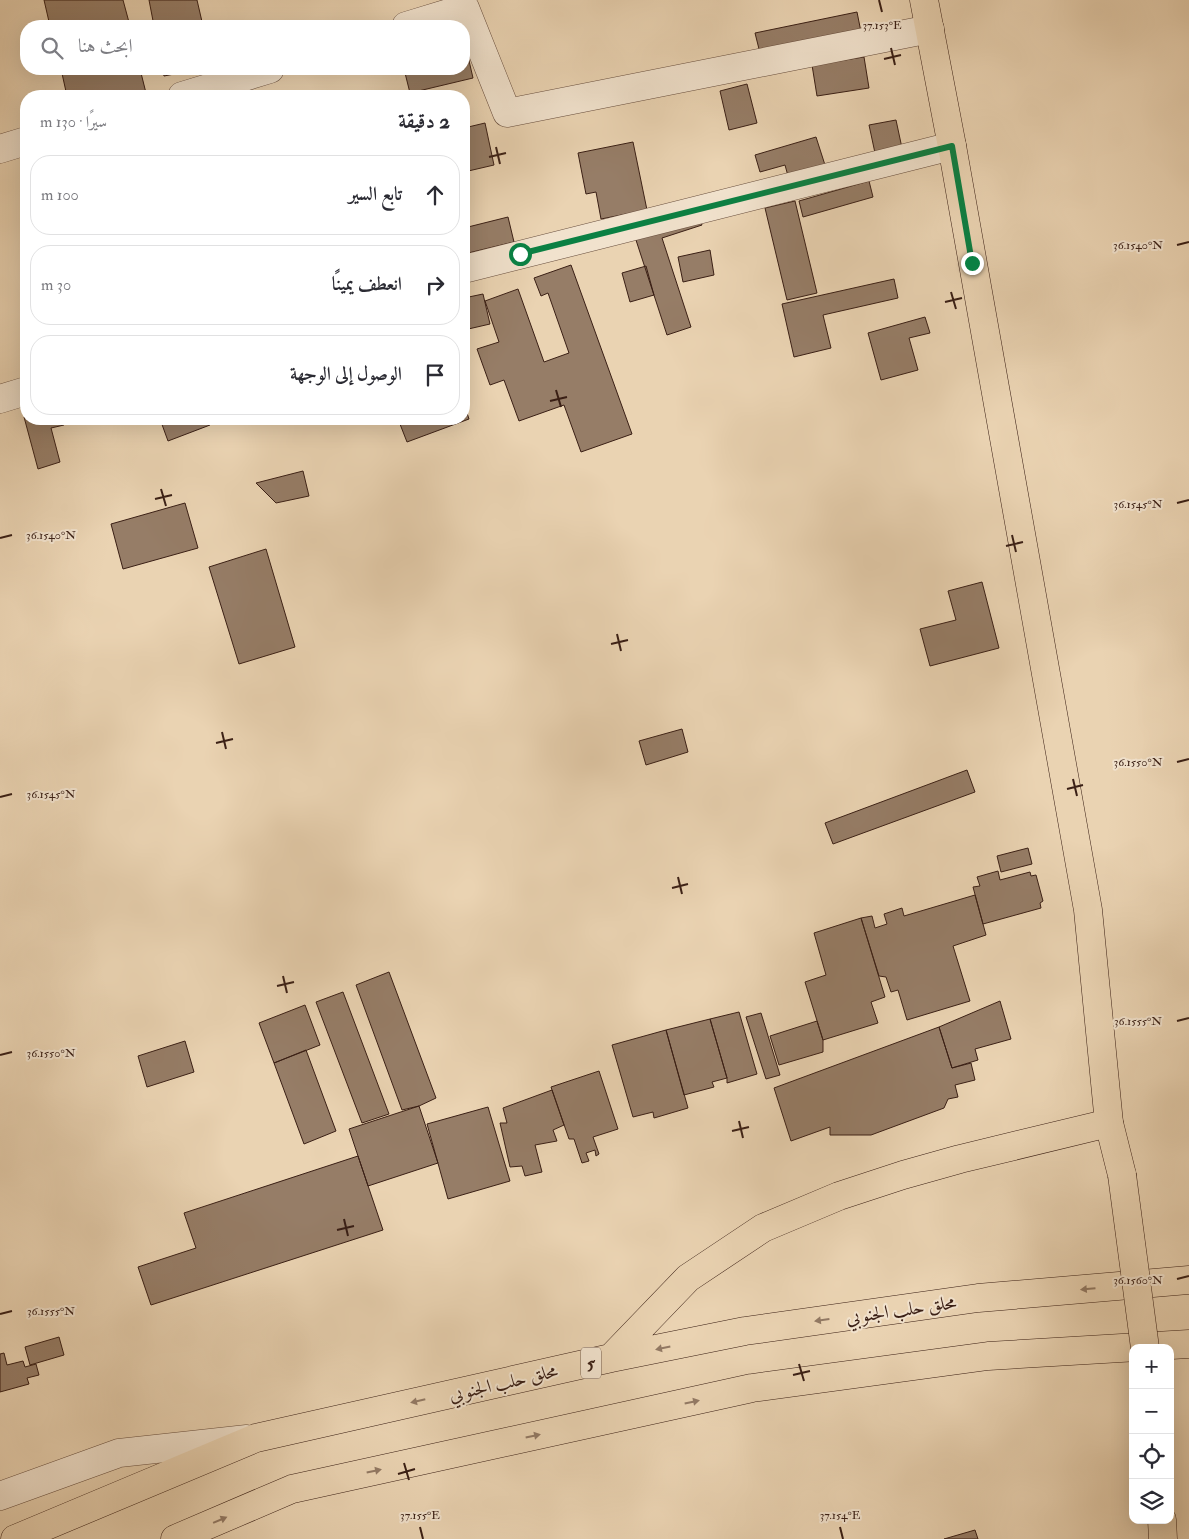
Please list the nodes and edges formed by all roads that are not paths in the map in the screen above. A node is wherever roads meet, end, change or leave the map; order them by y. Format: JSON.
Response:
{"nodes":[{"id":1,"x":924,"y":0,"type":"edge"},
{"id":2,"x":426,"y":20,"type":"edge"},
{"id":3,"x":470,"y":20,"type":"edge"},
{"id":4,"x":470,"y":20,"type":"edge"},
{"id":5,"x":930,"y":30,"type":"junction"},
{"id":6,"x":250,"y":75,"type":"edge"},
{"id":7,"x":202,"y":90,"type":"edge"},
{"id":8,"x":20,"y":143,"type":"edge"},
{"id":9,"x":952,"y":146,"type":"junction"},
{"id":10,"x":0,"y":149,"type":"edge"},
{"id":11,"x":470,"y":267,"type":"edge"},
{"id":12,"x":20,"y":393,"type":"edge"},
{"id":13,"x":0,"y":399,"type":"edge"},
{"id":14,"x":1109,"y":1123,"type":"junction"},
{"id":15,"x":1189,"y":1280,"type":"edge"},
{"id":16,"x":1144,"y":1344,"type":"edge"},
{"id":17,"x":1189,"y":1344,"type":"edge"},
{"id":18,"x":611,"y":1358,"type":"junction"},
{"id":19,"x":256,"y":1438,"type":"junction"},
{"id":20,"x":0,"y":1496,"type":"edge"},
{"id":21,"x":1162,"y":1524,"type":"edge"},
{"id":22,"x":15,"y":1539,"type":"edge"},
{"id":23,"x":175,"y":1539,"type":"edge"},
{"id":24,"x":1163,"y":1539,"type":"edge"}],
"edges":[{"from":1,"to":5,"type":"main road"},
{"from":2,"to":3,"type":"street"},
{"from":4,"to":5,"type":"street"},
{"from":5,"to":9,"type":"main road"},
{"from":6,"to":7,"type":"street"},
{"from":8,"to":10,"type":"street"},
{"from":9,"to":11,"type":"street"},
{"from":9,"to":14,"type":"main road"},
{"from":12,"to":13,"type":"street"},
{"from":14,"to":16,"type":"main road","bridge":true},
{"from":14,"to":18,"type":"main road"},
{"from":15,"to":18,"type":"main road","name":"محلق حلب الجنوبي","number":"5","one_way":true},
{"from":23,"to":17,"type":"main road","one_way":true},
{"from":18,"to":19,"type":"main road","name":"محلق حلب الجنوبي","number":"5","one_way":true},
{"from":19,"to":20,"type":"street"},
{"from":19,"to":22,"type":"main road","name":"محلق حلب الجنوبي","number":"5"},
{"from":21,"to":24,"type":"main road"}]}
